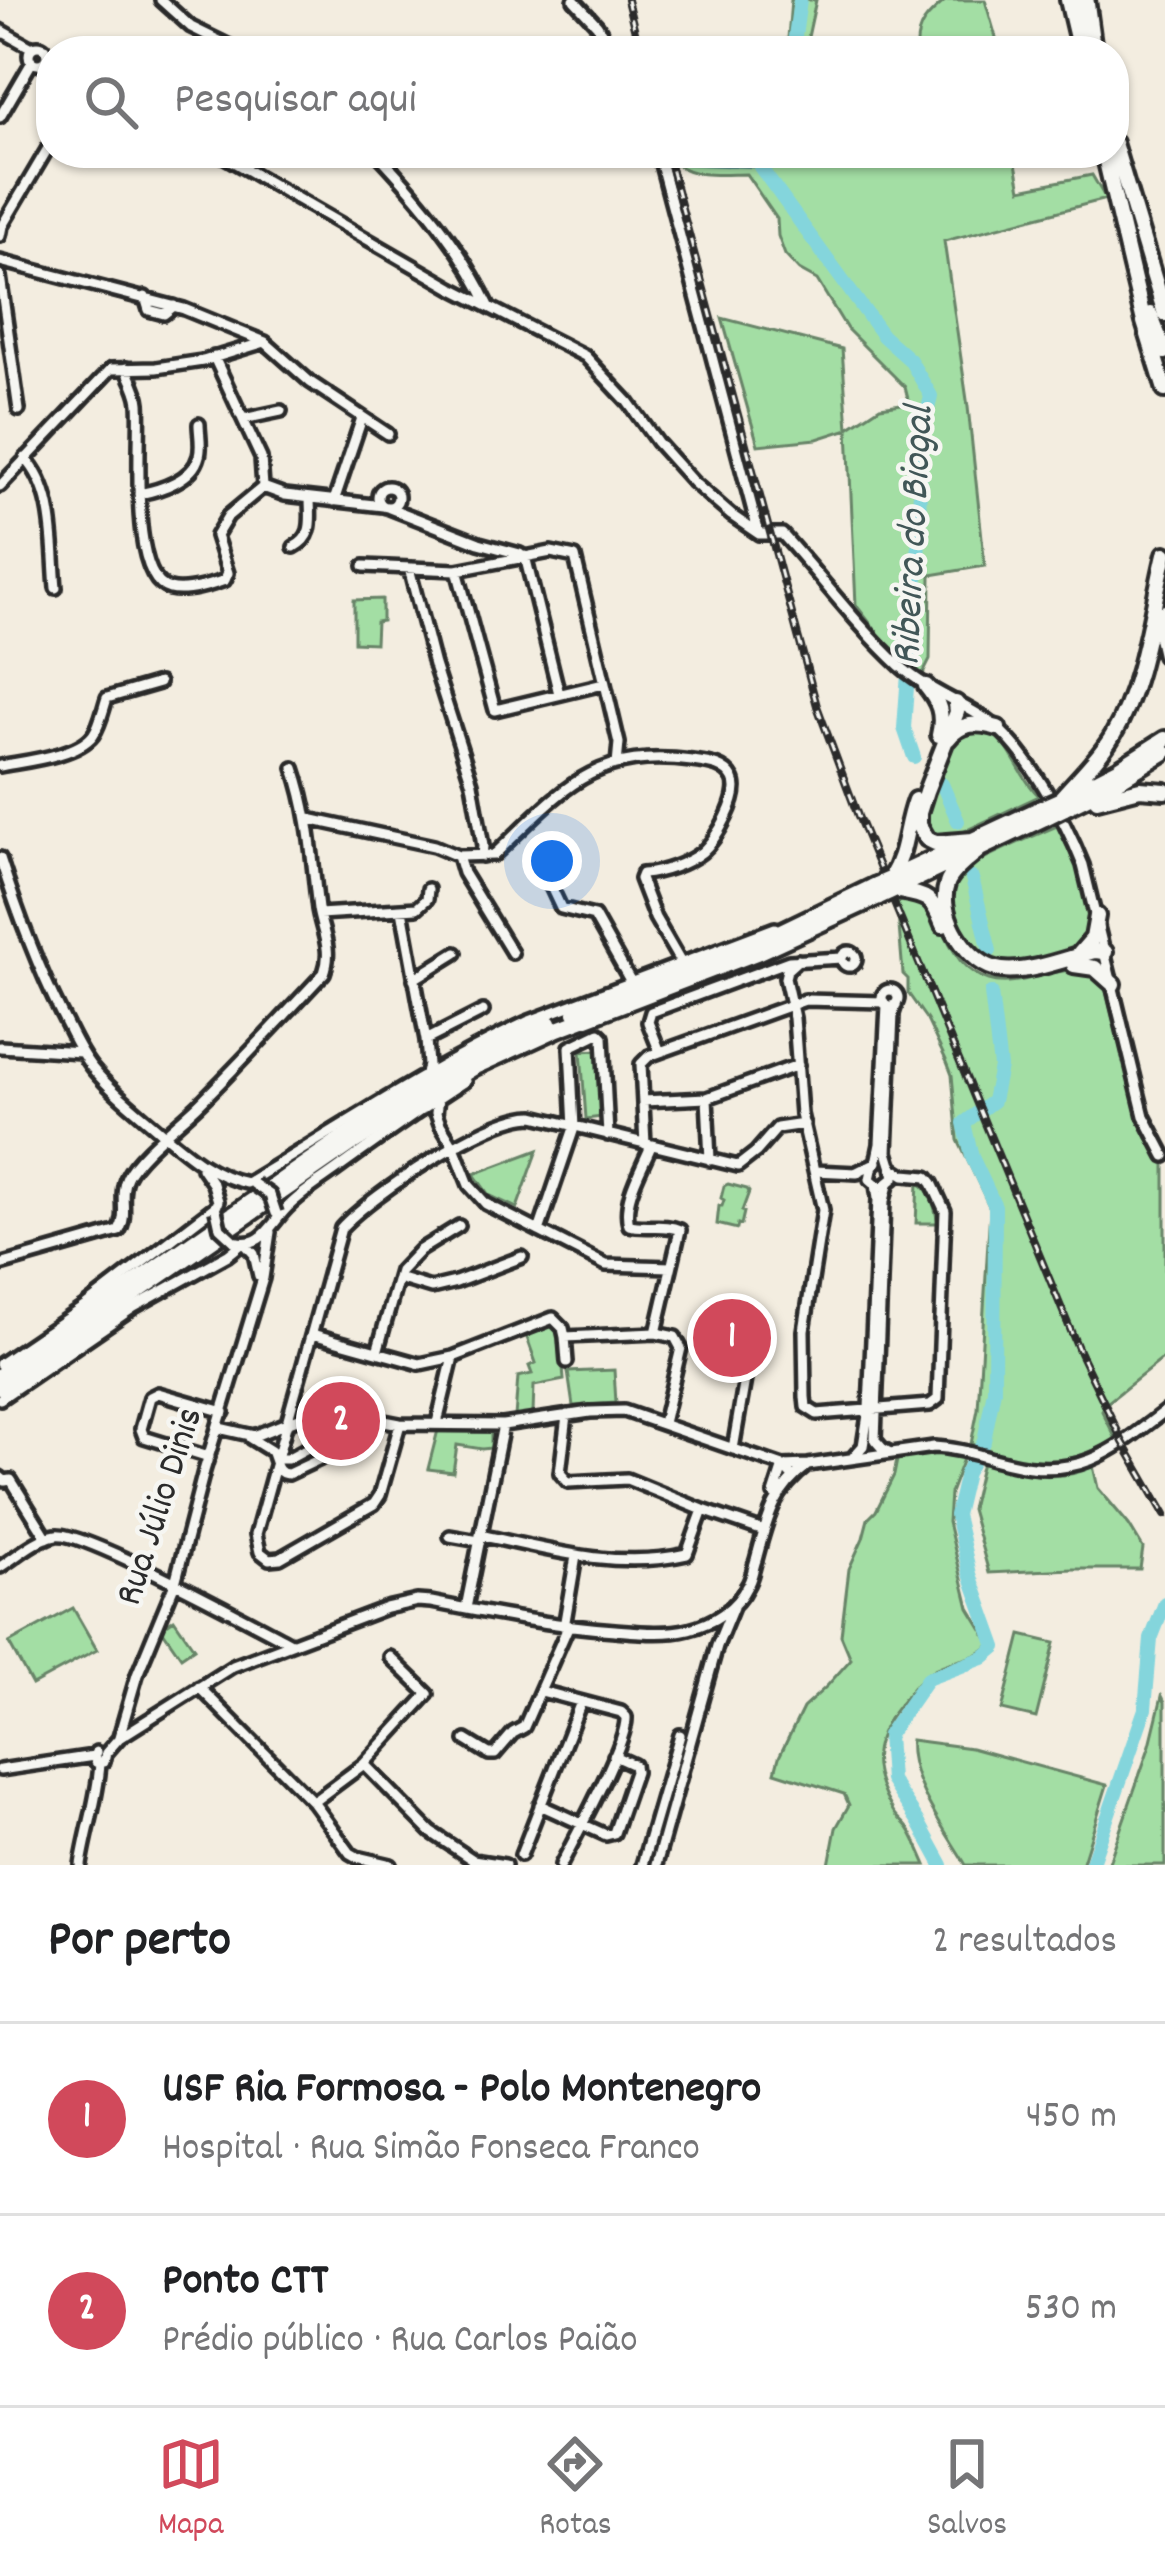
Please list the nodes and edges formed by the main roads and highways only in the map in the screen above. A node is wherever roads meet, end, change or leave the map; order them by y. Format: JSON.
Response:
{"nodes":[{"id":1,"x":1068,"y":0,"type":"edge"},
{"id":2,"x":1078,"y":0,"type":"edge"},
{"id":3,"x":1076,"y":36,"type":"edge"},
{"id":4,"x":1089,"y":36,"type":"edge"},
{"id":5,"x":1108,"y":168,"type":"edge"},
{"id":6,"x":1122,"y":168,"type":"edge"},
{"id":7,"x":1136,"y":282,"type":"junction"},
{"id":8,"x":1163,"y":305,"type":"edge"},
{"id":9,"x":1165,"y":352,"type":"edge"},
{"id":10,"x":1165,"y":390,"type":"edge"},
{"id":11,"x":1165,"y":554,"type":"edge"},
{"id":12,"x":1165,"y":612,"type":"edge"},
{"id":13,"x":1165,"y":655,"type":"edge"},
{"id":14,"x":921,"y":682,"type":"road end"},
{"id":15,"x":956,"y":703,"type":"road end"},
{"id":16,"x":998,"y":728,"type":"road end"},
{"id":17,"x":942,"y":739,"type":"junction"},
{"id":18,"x":1165,"y":739,"type":"edge"},
{"id":19,"x":1165,"y":752,"type":"edge"},
{"id":20,"x":1165,"y":791,"type":"edge"},
{"id":21,"x":1064,"y":805,"type":"junction"},
{"id":22,"x":976,"y":845,"type":"junction"},
{"id":23,"x":892,"y":884,"type":"junction"},
{"id":24,"x":876,"y":891,"type":"junction"},
{"id":25,"x":1096,"y":916,"type":"road end"},
{"id":26,"x":1106,"y":952,"type":"road end"},
{"id":27,"x":1073,"y":961,"type":"junction"},
{"id":28,"x":1113,"y":984,"type":"road end"},
{"id":29,"x":0,"y":1375,"type":"edge"},
{"id":30,"x":0,"y":1387,"type":"edge"}],
"edges":[{"from":1,"to":3,"type":"main road"},
{"from":2,"to":4,"type":"main road"},
{"from":5,"to":7,"type":"main road"},
{"from":6,"to":8,"type":"main road"},
{"from":7,"to":9,"type":"main road"},
{"from":7,"to":10,"type":"main road"},
{"from":11,"to":21,"type":"main road"},
{"from":12,"to":13,"type":"main road"},
{"from":14,"to":17,"type":"main road"},
{"from":15,"to":17,"type":"main road"},
{"from":16,"to":17,"type":"main road"},
{"from":17,"to":22,"type":"main road"},
{"from":17,"to":23,"type":"main road"},
{"from":18,"to":21,"type":"main road"},
{"from":19,"to":21,"type":"main road"},
{"from":20,"to":21,"type":"main road"},
{"from":21,"to":22,"type":"main road","bridge":true},
{"from":22,"to":23,"type":"main road"},
{"from":22,"to":27,"type":"main road"},
{"from":23,"to":24,"type":"main road","bridge":true},
{"from":23,"to":27,"type":"main road"},
{"from":24,"to":29,"type":"main road"},
{"from":24,"to":30,"type":"main road"},
{"from":25,"to":27,"type":"main road"},
{"from":26,"to":27,"type":"main road"},
{"from":27,"to":28,"type":"main road"}]}
